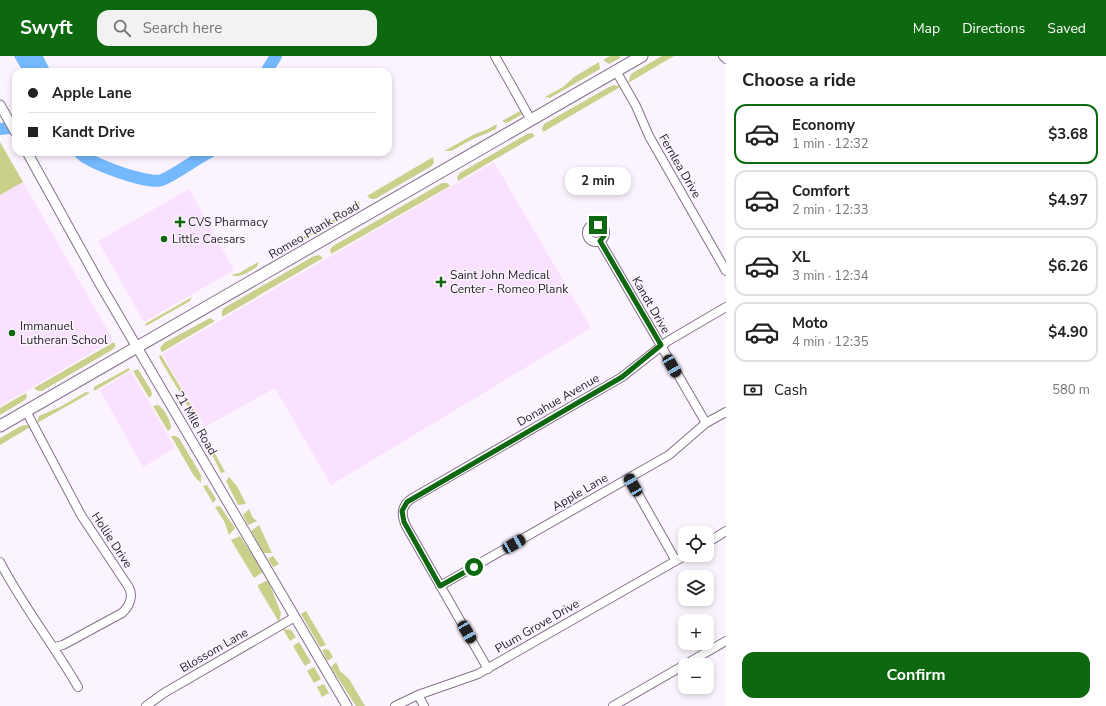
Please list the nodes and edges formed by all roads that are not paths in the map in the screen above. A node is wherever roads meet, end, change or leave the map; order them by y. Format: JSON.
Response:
{"nodes":[{"id":1,"x":494,"y":56,"type":"edge"},
{"id":2,"x":642,"y":56,"type":"edge"},
{"id":3,"x":723,"y":56,"type":"edge"},
{"id":4,"x":726,"y":59,"type":"edge"},
{"id":5,"x":616,"y":71,"type":"junction"},
{"id":6,"x":1,"y":108,"type":"edge"},
{"id":7,"x":531,"y":120,"type":"junction"},
{"id":8,"x":12,"y":126,"type":"edge"},
{"id":9,"x":29,"y":156,"type":"edge"},
{"id":10,"x":600,"y":241,"type":"dead end"},
{"id":11,"x":726,"y":271,"type":"edge"},
{"id":12,"x":726,"y":307,"type":"edge"},
{"id":13,"x":661,"y":345,"type":"junction"},
{"id":14,"x":138,"y":347,"type":"junction"},
{"id":15,"x":26,"y":411,"type":"junction"},
{"id":16,"x":726,"y":412,"type":"edge"},
{"id":17,"x":706,"y":423,"type":"junction"},
{"id":18,"x":0,"y":426,"type":"edge"},
{"id":19,"x":628,"y":478,"type":"junction"},
{"id":20,"x":726,"y":531,"type":"edge"},
{"id":21,"x":714,"y":539,"type":"edge"},
{"id":22,"x":676,"y":561,"type":"joint"},
{"id":23,"x":0,"y":562,"type":"edge"},
{"id":24,"x":440,"y":586,"type":"junction"},
{"id":25,"x":295,"y":617,"type":"junction"},
{"id":26,"x":726,"y":641,"type":"edge"},
{"id":27,"x":55,"y":647,"type":"junction"},
{"id":28,"x":488,"y":669,"type":"junction"},
{"id":29,"x":78,"y":687,"type":"dead end"},
{"id":30,"x":418,"y":695,"type":"junction"},
{"id":31,"x":619,"y":705,"type":"edge"},
{"id":32,"x":146,"y":706,"type":"edge"},
{"id":33,"x":347,"y":706,"type":"edge"},
{"id":34,"x":395,"y":706,"type":"edge"},
{"id":35,"x":424,"y":706,"type":"edge"}],
"edges":[{"from":1,"to":7,"type":"street"},
{"from":2,"to":5,"type":"main road","name":"Romeo Plank Road"},
{"from":3,"to":4,"type":"street"},
{"from":5,"to":7,"type":"main road","name":"Romeo Plank Road"},
{"from":5,"to":11,"type":"street","name":"Fernlea Drive"},
{"from":6,"to":8,"type":"street"},
{"from":7,"to":14,"type":"main road","name":"Romeo Plank Road"},
{"from":9,"to":14,"type":"street","name":"21 Mile Road"},
{"from":10,"to":13,"type":"street","name":"Kandt Drive"},
{"from":12,"to":13,"type":"street","name":"Donahue Avenue"},
{"from":13,"to":17,"type":"street","name":"Kandt Drive"},
{"from":13,"to":24,"type":"street","name":"Donahue Avenue"},
{"from":14,"to":15,"type":"main road","name":"Romeo Plank Road"},
{"from":14,"to":25,"type":"street","name":"21 Mile Road"},
{"from":15,"to":18,"type":"main road","name":"Romeo Plank Road"},
{"from":15,"to":27,"type":"street","name":"Hollie Drive"},
{"from":16,"to":17,"type":"street","name":"Apple Lane"},
{"from":17,"to":19,"type":"street","name":"Apple Lane"},
{"from":19,"to":22,"type":"street"},
{"from":19,"to":24,"type":"street","name":"Apple Lane"},
{"from":20,"to":21,"type":"street"},
{"from":22,"to":28,"type":"street","name":"Plum Grove Drive"},
{"from":23,"to":27,"type":"street"},
{"from":24,"to":28,"type":"street"},
{"from":25,"to":32,"type":"street","name":"Blossom Lane"},
{"from":25,"to":33,"type":"street","name":"21 Mile Road"},
{"from":26,"to":31,"type":"street"},
{"from":27,"to":29,"type":"street"},
{"from":28,"to":30,"type":"street","name":"Plum Grove Drive"},
{"from":30,"to":34,"type":"street","name":"Plum Grove Drive"},
{"from":30,"to":35,"type":"street"}]}
